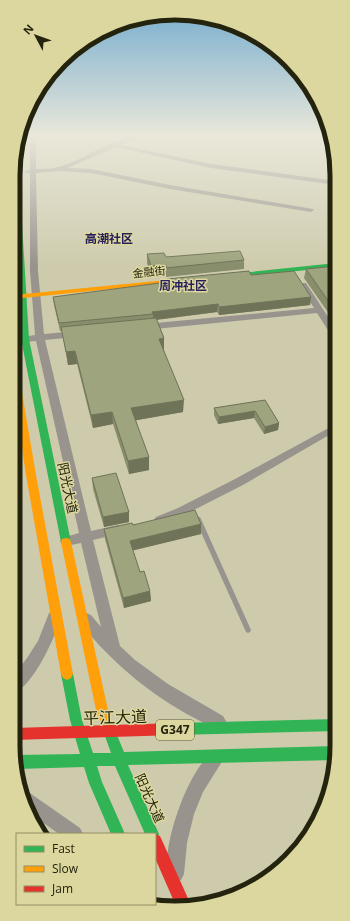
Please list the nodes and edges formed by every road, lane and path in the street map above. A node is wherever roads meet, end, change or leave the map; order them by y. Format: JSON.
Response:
{"nodes":[{"id":1,"x":34,"y":179,"type":"edge"},
{"id":2,"x":130,"y":179,"type":"edge"},
{"id":3,"x":306,"y":179,"type":"edge"},
{"id":4,"x":330,"y":182,"type":"edge"},
{"id":5,"x":311,"y":210,"type":"dead end"},
{"id":6,"x":330,"y":266,"type":"edge"},
{"id":7,"x":293,"y":270,"type":"junction"},
{"id":8,"x":222,"y":276,"type":"edge"},
{"id":9,"x":199,"y":279,"type":"edge"},
{"id":10,"x":36,"y":295,"type":"junction"},
{"id":11,"x":20,"y":297,"type":"edge"},
{"id":12,"x":20,"y":309,"type":"edge"},
{"id":13,"x":319,"y":310,"type":"junction"},
{"id":14,"x":330,"y":327,"type":"edge"},
{"id":15,"x":133,"y":328,"type":"edge"},
{"id":16,"x":87,"y":333,"type":"edge"},
{"id":17,"x":40,"y":338,"type":"junction"},
{"id":18,"x":25,"y":339,"type":"junction"},
{"id":19,"x":20,"y":407,"type":"edge"},
{"id":20,"x":330,"y":430,"type":"edge"},
{"id":21,"x":193,"y":506,"type":"junction"},
{"id":22,"x":146,"y":524,"type":"edge"},
{"id":23,"x":131,"y":527,"type":"edge"},
{"id":24,"x":86,"y":537,"type":"junction"},
{"id":25,"x":66,"y":541,"type":"junction"},
{"id":26,"x":56,"y":608,"type":"junction"},
{"id":27,"x":81,"y":613,"type":"junction"},
{"id":28,"x":248,"y":630,"type":"dead end"},
{"id":29,"x":114,"y":651,"type":"junction"},
{"id":30,"x":20,"y":679,"type":"edge"},
{"id":31,"x":330,"y":725,"type":"edge"},
{"id":32,"x":233,"y":728,"type":"junction"},
{"id":33,"x":109,"y":732,"type":"junction"},
{"id":34,"x":80,"y":733,"type":"junction"},
{"id":35,"x":20,"y":734,"type":"edge"},
{"id":36,"x":330,"y":753,"type":"edge"},
{"id":37,"x":218,"y":757,"type":"junction"},
{"id":38,"x":119,"y":760,"type":"junction"},
{"id":39,"x":89,"y":761,"type":"junction"},
{"id":40,"x":21,"y":762,"type":"edge"},
{"id":41,"x":31,"y":803,"type":"edge"},
{"id":42,"x":73,"y":833,"type":"edge"},
{"id":43,"x":118,"y":833,"type":"edge"},
{"id":44,"x":152,"y":833,"type":"edge"},
{"id":45,"x":156,"y":843,"type":"edge"},
{"id":46,"x":174,"y":884,"type":"junction"},
{"id":47,"x":182,"y":901,"type":"edge"}],
"edges":[{"from":1,"to":10,"type":"street"},
{"from":2,"to":5,"type":"street"},
{"from":3,"to":4,"type":"street"},
{"from":6,"to":7,"type":"main road"},
{"from":7,"to":8,"type":"main road"},
{"from":7,"to":13,"type":"street"},
{"from":9,"to":10,"type":"main road","name":"金融街"},
{"from":10,"to":11,"type":"main road","name":"金融街"},
{"from":10,"to":17,"type":"street"},
{"from":12,"to":18,"type":"main road","name":"阳光大道"},
{"from":13,"to":14,"type":"street"},
{"from":13,"to":15,"type":"street"},
{"from":16,"to":17,"type":"street"},
{"from":17,"to":18,"type":"street"},
{"from":17,"to":24,"type":"street"},
{"from":18,"to":25,"type":"main road","name":"阳光大道"},
{"from":19,"to":26,"type":"main road"},
{"from":20,"to":21,"type":"street"},
{"from":21,"to":22,"type":"street"},
{"from":21,"to":28,"type":"lane"},
{"from":23,"to":24,"type":"street"},
{"from":24,"to":25,"type":"street"},
{"from":24,"to":29,"type":"street"},
{"from":25,"to":27,"type":"main road","name":"阳光大道"},
{"from":26,"to":30,"type":"street"},
{"from":26,"to":34,"type":"main road"},
{"from":27,"to":29,"type":"street"},
{"from":27,"to":33,"type":"main road","name":"阳光大道"},
{"from":29,"to":32,"type":"street"},
{"from":31,"to":32,"type":"main road","name":"平江大道","number":"G347"},
{"from":32,"to":33,"type":"main road","name":"平江大道","number":"G347"},
{"from":33,"to":34,"type":"main road","name":"平江大道","number":"G347"},
{"from":33,"to":38,"type":"main road","name":"阳光大道"},
{"from":34,"to":35,"type":"main road","name":"平江大道","number":"G347"},
{"from":34,"to":39,"type":"main road"},
{"from":36,"to":37,"type":"main road","number":"G347"},
{"from":37,"to":38,"type":"main road","number":"G347"},
{"from":37,"to":46,"type":"street"},
{"from":38,"to":39,"type":"main road","number":"G347"},
{"from":38,"to":44,"type":"main road","name":"阳光大道"},
{"from":39,"to":40,"type":"main road","number":"G347"},
{"from":39,"to":43,"type":"main road"},
{"from":41,"to":42,"type":"street"},
{"from":45,"to":46,"type":"main road","name":"阳光大道"},
{"from":46,"to":47,"type":"main road","name":"阳光大道"}]}
